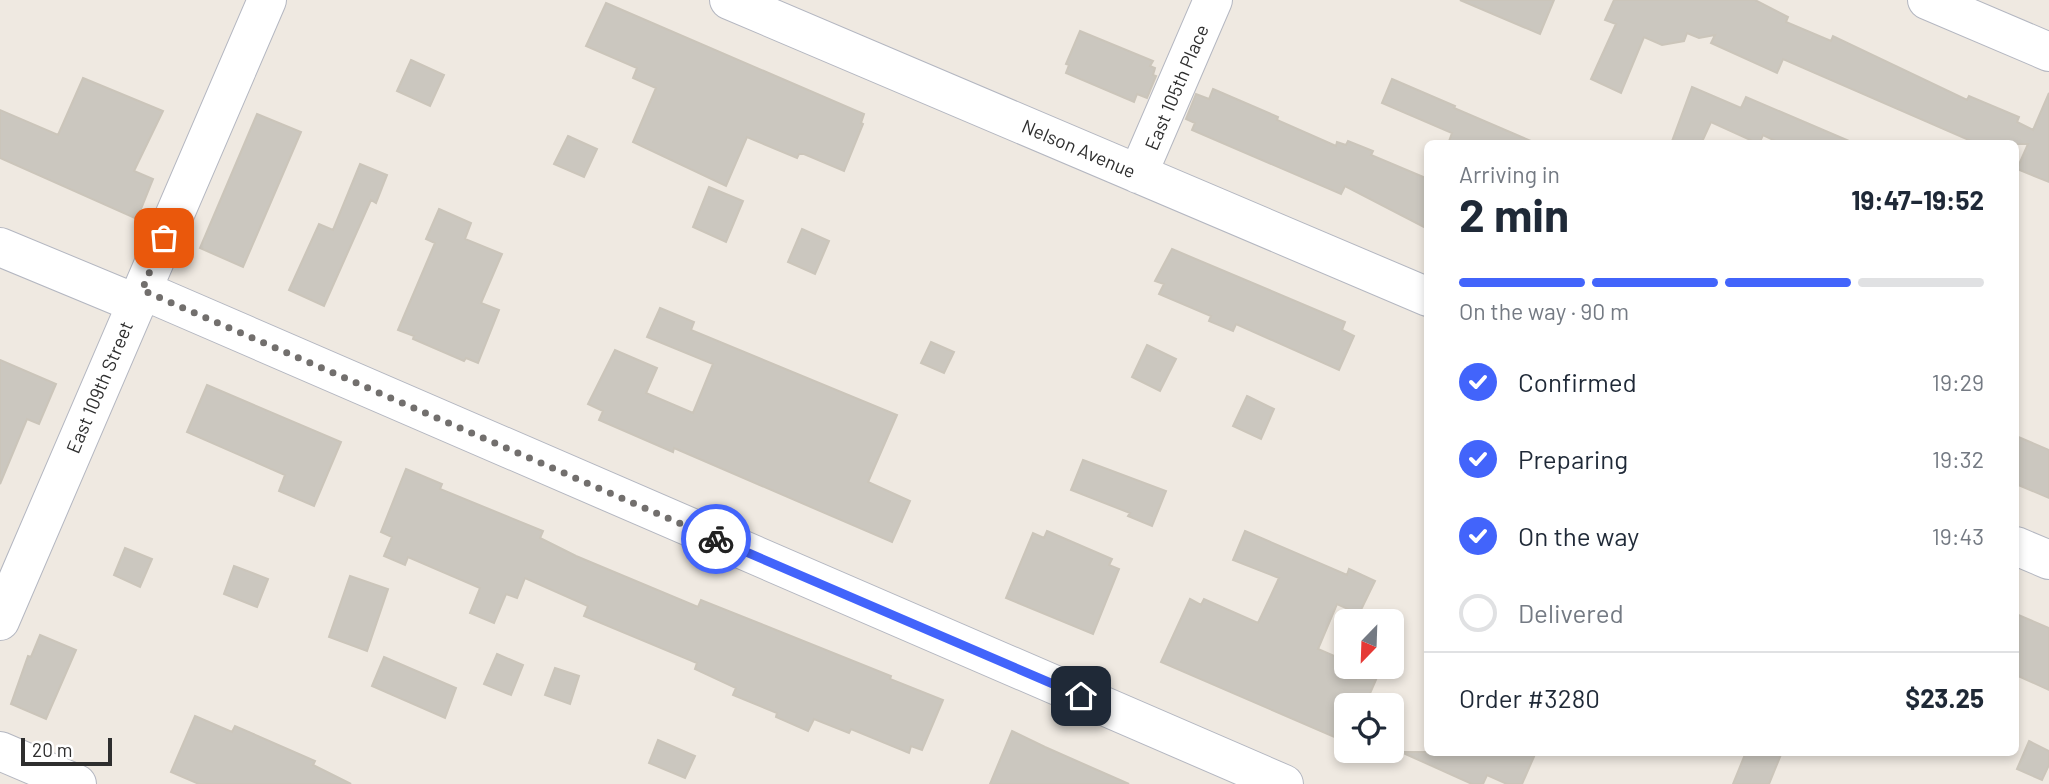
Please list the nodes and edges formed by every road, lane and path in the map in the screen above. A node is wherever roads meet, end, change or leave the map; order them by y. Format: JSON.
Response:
{"nodes":[{"id":1,"x":267,"y":0,"type":"edge"},
{"id":2,"x":729,"y":0,"type":"edge"},
{"id":3,"x":1213,"y":0,"type":"edge"},
{"id":4,"x":1927,"y":0,"type":"edge"},
{"id":5,"x":2049,"y":52,"type":"edge"},
{"id":6,"x":1138,"y":174,"type":"junction"},
{"id":7,"x":0,"y":247,"type":"edge"},
{"id":8,"x":1424,"y":295,"type":"edge"},
{"id":9,"x":138,"y":297,"type":"junction"},
{"id":10,"x":2019,"y":547,"type":"edge"},
{"id":11,"x":2049,"y":560,"type":"edge"},
{"id":12,"x":0,"y":621,"type":"edge"},
{"id":13,"x":0,"y":751,"type":"edge"},
{"id":14,"x":77,"y":784,"type":"edge"},
{"id":15,"x":1284,"y":784,"type":"edge"}],
"edges":[{"from":1,"to":9,"type":"street","name":"East 109th Street"},
{"from":2,"to":6,"type":"street","name":"Nelson Avenue"},
{"from":3,"to":6,"type":"street","name":"East 105th Place"},
{"from":4,"to":5,"type":"street"},
{"from":6,"to":8,"type":"street","name":"Nelson Avenue"},
{"from":7,"to":9,"type":"street"},
{"from":9,"to":12,"type":"street","name":"East 109th Street"},
{"from":9,"to":15,"type":"street"},
{"from":10,"to":11,"type":"street"},
{"from":13,"to":14,"type":"street"}]}
